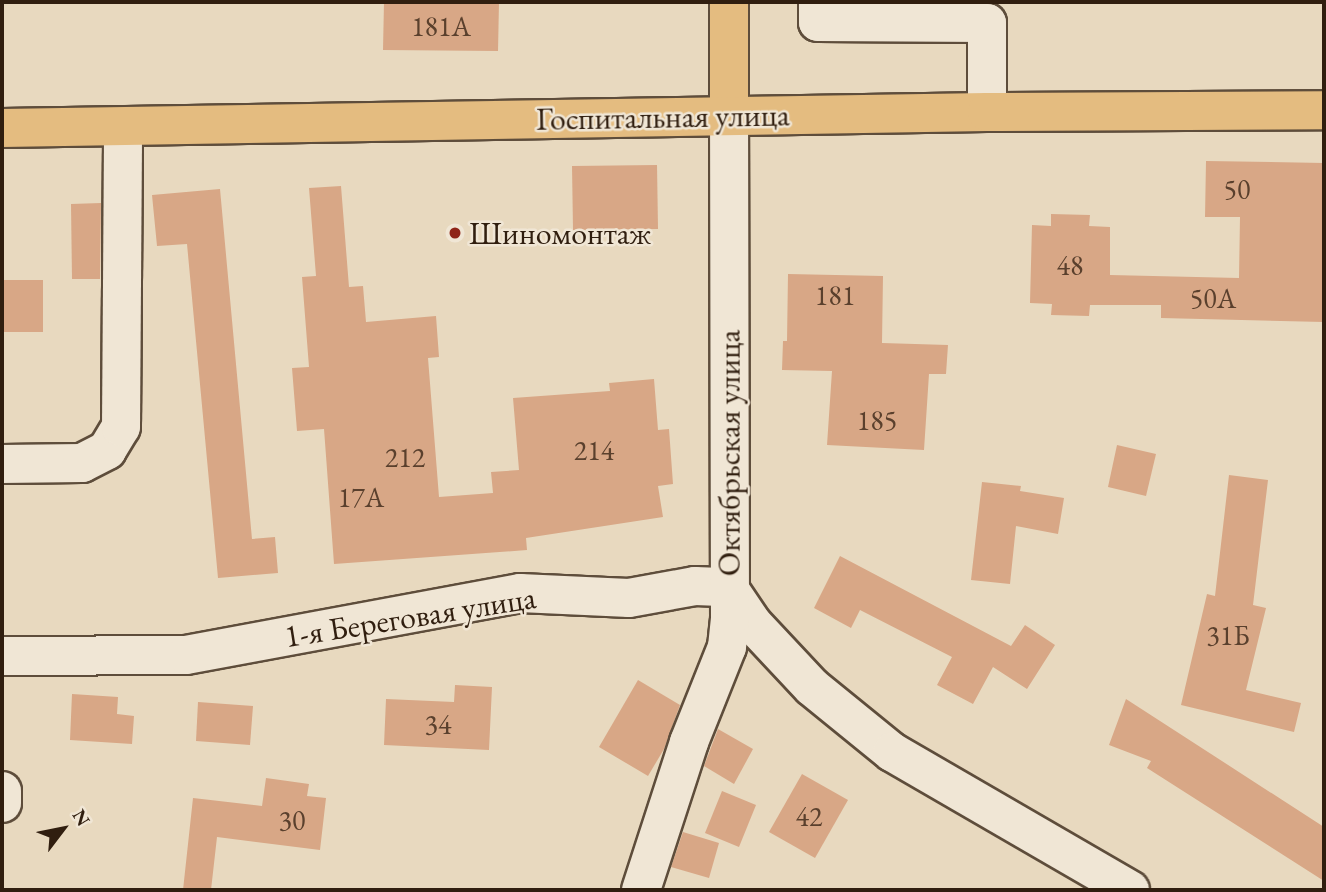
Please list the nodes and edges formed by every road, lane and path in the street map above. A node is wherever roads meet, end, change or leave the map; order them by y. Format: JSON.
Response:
{"nodes":[{"id":1,"x":729,"y":2,"type":"edge"},
{"id":2,"x":818,"y":2,"type":"edge"},
{"id":3,"x":1324,"y":110,"type":"edge"},
{"id":4,"x":987,"y":112,"type":"junction"},
{"id":5,"x":729,"y":116,"type":"junction"},
{"id":6,"x":123,"y":127,"type":"junction"},
{"id":7,"x":2,"y":128,"type":"edge"},
{"id":8,"x":2,"y":464,"type":"edge"},
{"id":9,"x":728,"y":587,"type":"junction"},
{"id":10,"x":2,"y":656,"type":"edge"},
{"id":11,"x":2,"y":791,"type":"edge"},
{"id":12,"x":2,"y":803,"type":"edge"},
{"id":13,"x":641,"y":890,"type":"edge"},
{"id":14,"x":1130,"y":890,"type":"edge"}],
"edges":[{"from":1,"to":5,"type":"main road","name":"Октябрьская улица"},
{"from":2,"to":4,"type":"street"},
{"from":3,"to":4,"type":"main road","name":"Госпитальная улица"},
{"from":4,"to":5,"type":"main road","name":"Госпитальная улица"},
{"from":5,"to":6,"type":"main road","name":"Госпитальная улица"},
{"from":5,"to":9,"type":"street","name":"Октябрьская улица"},
{"from":6,"to":7,"type":"main road","name":"Госпитальная улица"},
{"from":6,"to":8,"type":"street"},
{"from":9,"to":10,"type":"street","name":"1-я Береговая улица"},
{"from":9,"to":13,"type":"street","name":"Октябрьская улица"},
{"from":9,"to":14,"type":"street"},
{"from":11,"to":12,"type":"street"}]}
